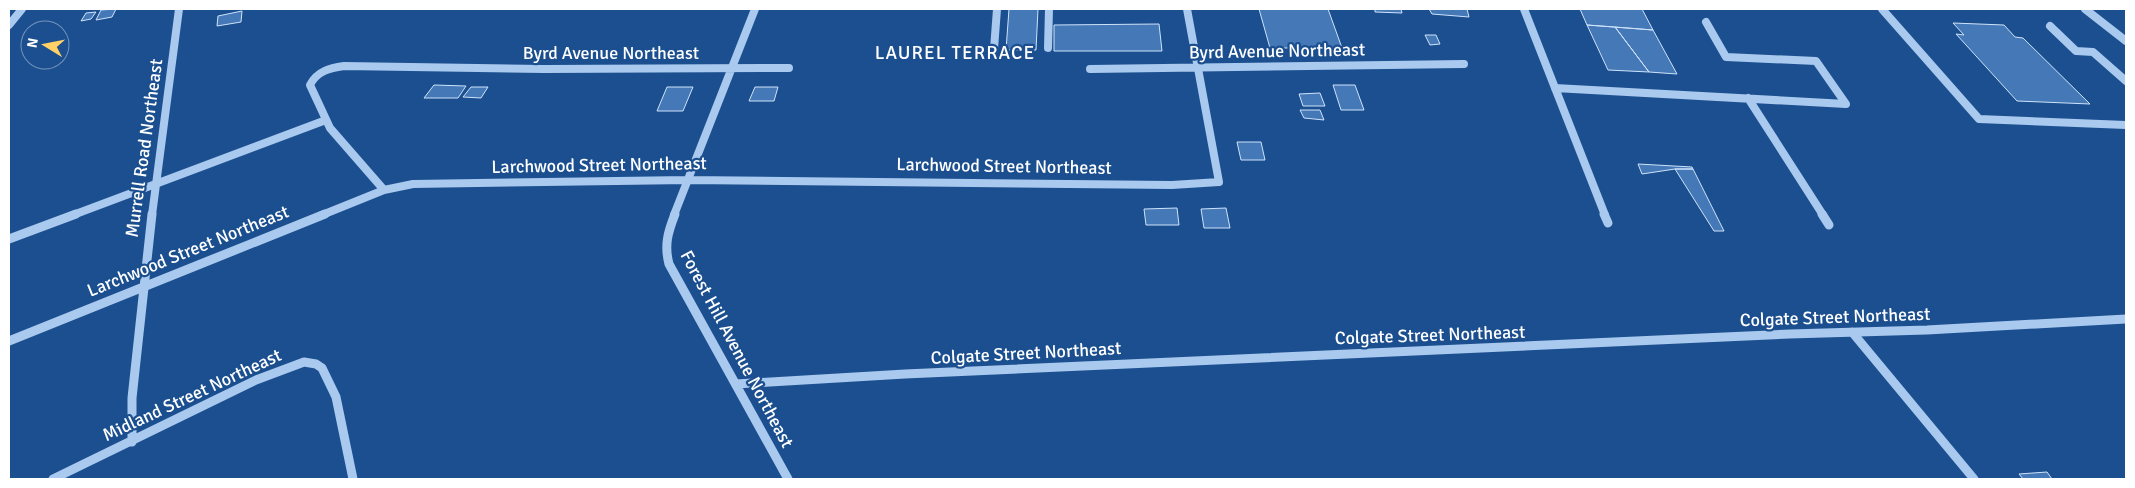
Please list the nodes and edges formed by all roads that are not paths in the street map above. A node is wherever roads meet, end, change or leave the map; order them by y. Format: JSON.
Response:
{"nodes":[{"id":1,"x":22,"y":9,"type":"edge"},
{"id":2,"x":179,"y":9,"type":"edge"},
{"id":3,"x":755,"y":9,"type":"edge"},
{"id":4,"x":997,"y":9,"type":"edge"},
{"id":5,"x":1049,"y":9,"type":"edge"},
{"id":6,"x":1187,"y":9,"type":"edge"},
{"id":7,"x":1524,"y":9,"type":"edge"},
{"id":8,"x":1882,"y":9,"type":"edge"},
{"id":9,"x":2085,"y":9,"type":"edge"},
{"id":10,"x":1706,"y":22,"type":"dead end"},
{"id":11,"x":9,"y":25,"type":"edge"},
{"id":12,"x":2050,"y":26,"type":"dead end"},
{"id":13,"x":2126,"y":41,"type":"edge"},
{"id":14,"x":994,"y":48,"type":"dead end"},
{"id":15,"x":1048,"y":48,"type":"dead end"},
{"id":16,"x":1464,"y":64,"type":"dead end"},
{"id":17,"x":1199,"y":67,"type":"junction"},
{"id":18,"x":733,"y":68,"type":"junction"},
{"id":19,"x":789,"y":68,"type":"dead end"},
{"id":20,"x":1090,"y":69,"type":"dead end"},
{"id":21,"x":2126,"y":81,"type":"edge"},
{"id":22,"x":1555,"y":88,"type":"junction"},
{"id":23,"x":1748,"y":98,"type":"junction"},
{"id":24,"x":326,"y":120,"type":"junction"},
{"id":25,"x":2126,"y":125,"type":"edge"},
{"id":26,"x":688,"y":180,"type":"junction"},
{"id":27,"x":156,"y":185,"type":"junction"},
{"id":28,"x":384,"y":190,"type":"junction"},
{"id":29,"x":1608,"y":223,"type":"dead end"},
{"id":30,"x":1829,"y":225,"type":"dead end"},
{"id":31,"x":9,"y":239,"type":"edge"},
{"id":32,"x":144,"y":288,"type":"junction"},
{"id":33,"x":2126,"y":319,"type":"edge"},
{"id":34,"x":1852,"y":332,"type":"junction"},
{"id":35,"x":9,"y":341,"type":"edge"},
{"id":36,"x":736,"y":384,"type":"junction"},
{"id":37,"x":132,"y":442,"type":"junction"},
{"id":38,"x":53,"y":479,"type":"edge"},
{"id":39,"x":353,"y":479,"type":"edge"},
{"id":40,"x":788,"y":479,"type":"edge"},
{"id":41,"x":1974,"y":479,"type":"edge"}],
"edges":[{"from":1,"to":11,"type":"street"},
{"from":2,"to":27,"type":"street","name":"Murrell Road Northeast"},
{"from":3,"to":18,"type":"street","name":"Forest Hill Avenue Northeast"},
{"from":4,"to":14,"type":"street"},
{"from":5,"to":15,"type":"street"},
{"from":6,"to":17,"type":"street"},
{"from":7,"to":22,"type":"street"},
{"from":8,"to":25,"type":"street"},
{"from":9,"to":13,"type":"street"},
{"from":10,"to":23,"type":"street"},
{"from":12,"to":21,"type":"street"},
{"from":16,"to":17,"type":"street","name":"Byrd Avenue Northeast"},
{"from":17,"to":20,"type":"street","name":"Byrd Avenue Northeast"},
{"from":17,"to":26,"type":"street","name":"Larchwood Street Northeast"},
{"from":18,"to":19,"type":"street","name":"Byrd Avenue Northeast"},
{"from":18,"to":24,"type":"street","name":"Byrd Avenue Northeast"},
{"from":18,"to":26,"type":"street","name":"Forest Hill Avenue Northeast"},
{"from":22,"to":23,"type":"street"},
{"from":22,"to":29,"type":"street"},
{"from":23,"to":30,"type":"street"},
{"from":24,"to":27,"type":"street"},
{"from":24,"to":28,"type":"street"},
{"from":26,"to":28,"type":"street","name":"Larchwood Street Northeast"},
{"from":26,"to":36,"type":"street","name":"Forest Hill Avenue Northeast"},
{"from":27,"to":31,"type":"street"},
{"from":27,"to":32,"type":"street","name":"Murrell Road Northeast"},
{"from":28,"to":32,"type":"street","name":"Larchwood Street Northeast"},
{"from":32,"to":35,"type":"street","name":"Larchwood Street Northeast"},
{"from":32,"to":37,"type":"street","name":"Murrell Road Northeast"},
{"from":33,"to":34,"type":"street","name":"Colgate Street Northeast"},
{"from":34,"to":36,"type":"street","name":"Colgate Street Northeast"},
{"from":34,"to":41,"type":"street"},
{"from":36,"to":40,"type":"street","name":"Forest Hill Avenue Northeast"},
{"from":37,"to":38,"type":"street","name":"Midland Street Northeast"},
{"from":37,"to":39,"type":"street","name":"Midland Street Northeast"}]}
